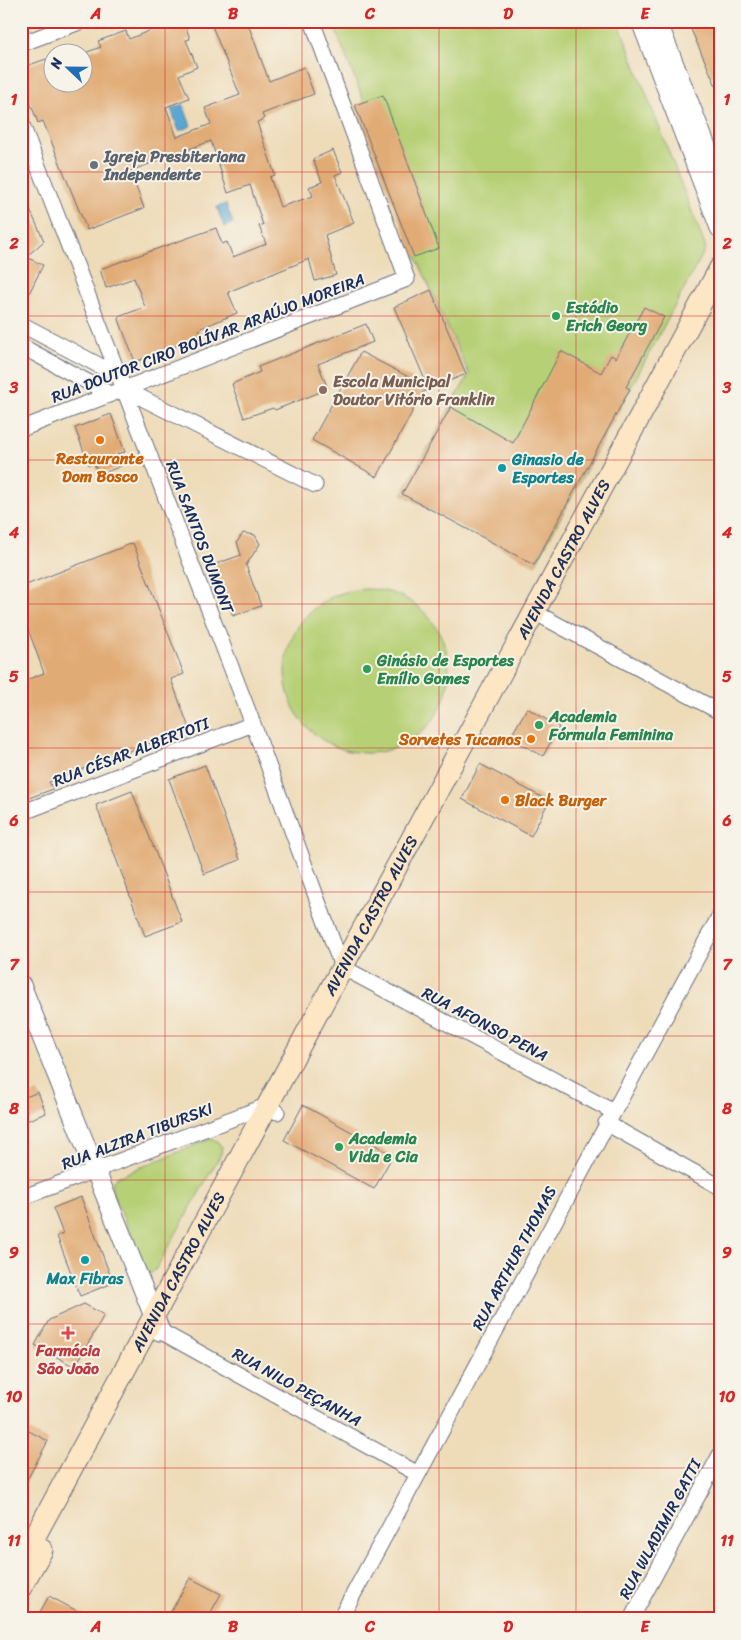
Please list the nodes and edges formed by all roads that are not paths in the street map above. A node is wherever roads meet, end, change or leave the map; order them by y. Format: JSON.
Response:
{"nodes":[{"id":1,"x":82,"y":21,"type":"edge"},
{"id":2,"x":312,"y":21,"type":"edge"},
{"id":3,"x":641,"y":21,"type":"edge"},
{"id":4,"x":657,"y":21,"type":"edge"},
{"id":5,"x":21,"y":44,"type":"edge"},
{"id":6,"x":21,"y":122,"type":"edge"},
{"id":7,"x":720,"y":182,"type":"edge"},
{"id":8,"x":720,"y":228,"type":"edge"},
{"id":9,"x":720,"y":268,"type":"edge"},
{"id":10,"x":720,"y":294,"type":"edge"},
{"id":11,"x":21,"y":324,"type":"edge"},
{"id":12,"x":21,"y":346,"type":"edge"},
{"id":13,"x":117,"y":386,"type":"junction"},
{"id":14,"x":21,"y":429,"type":"edge"},
{"id":15,"x":628,"y":451,"type":"junction"},
{"id":16,"x":315,"y":485,"type":"dead end"},
{"id":17,"x":540,"y":615,"type":"junction"},
{"id":18,"x":720,"y":712,"type":"edge"},
{"id":19,"x":253,"y":724,"type":"junction"},
{"id":20,"x":21,"y":813,"type":"edge"},
{"id":21,"x":720,"y":915,"type":"edge"},
{"id":22,"x":347,"y":970,"type":"junction"},
{"id":23,"x":21,"y":985,"type":"edge"},
{"id":24,"x":272,"y":1109,"type":"junction"},
{"id":25,"x":609,"y":1117,"type":"junction"},
{"id":26,"x":94,"y":1171,"type":"junction"},
{"id":27,"x":720,"y":1187,"type":"edge"},
{"id":28,"x":21,"y":1198,"type":"edge"},
{"id":29,"x":156,"y":1324,"type":"junction"},
{"id":30,"x":720,"y":1456,"type":"edge"},
{"id":31,"x":418,"y":1474,"type":"junction"},
{"id":32,"x":22,"y":1577,"type":"edge"},
{"id":33,"x":340,"y":1619,"type":"edge"},
{"id":34,"x":631,"y":1619,"type":"edge"}],
"edges":[{"from":1,"to":5,"type":"street"},
{"from":2,"to":13,"type":"street","name":"RUA DOUTOR CIRO BOLÍVAR ARAÚJO MOREIRA"},
{"from":3,"to":8,"type":"street"},
{"from":4,"to":7,"type":"street"},
{"from":6,"to":13,"type":"street","name":"RUA SANTOS DUMONT"},
{"from":9,"to":15,"type":"main road","name":"AVENIDA CASTRO ALVES"},
{"from":10,"to":15,"type":"main road","name":"AVENIDA CASTRO ALVES"},
{"from":11,"to":13,"type":"street"},
{"from":12,"to":13,"type":"street"},
{"from":13,"to":14,"type":"street","name":"RUA DOUTOR CIRO BOLÍVAR ARAÚJO MOREIRA"},
{"from":13,"to":16,"type":"street"},
{"from":13,"to":19,"type":"street","name":"RUA SANTOS DUMONT"},
{"from":15,"to":17,"type":"main road","name":"AVENIDA CASTRO ALVES"},
{"from":17,"to":18,"type":"street"},
{"from":17,"to":22,"type":"main road","name":"AVENIDA CASTRO ALVES"},
{"from":19,"to":20,"type":"street","name":"RUA CÉSAR ALBERTOTI"},
{"from":19,"to":22,"type":"street","name":"RUA SANTOS DUMONT"},
{"from":21,"to":25,"type":"street","name":"RUA ARTHUR THOMAS"},
{"from":22,"to":24,"type":"main road","name":"AVENIDA CASTRO ALVES"},
{"from":22,"to":25,"type":"street","name":"RUA AFONSO PENA"},
{"from":23,"to":26,"type":"street"},
{"from":24,"to":26,"type":"street","name":"RUA ALZIRA TIBURSKI"},
{"from":24,"to":29,"type":"main road","name":"AVENIDA CASTRO ALVES"},
{"from":25,"to":27,"type":"street","name":"RUA AFONSO PENA"},
{"from":25,"to":31,"type":"street","name":"RUA ARTHUR THOMAS"},
{"from":26,"to":28,"type":"street","name":"RUA ALZIRA TIBURSKI"},
{"from":26,"to":29,"type":"street"},
{"from":29,"to":31,"type":"street","name":"RUA NILO PEÇANHA"},
{"from":29,"to":32,"type":"main road","name":"AVENIDA CASTRO ALVES"},
{"from":30,"to":34,"type":"street","name":"RUA WLADIMIR GATTI"},
{"from":31,"to":33,"type":"street","name":"RUA ARTHUR THOMAS"}]}
